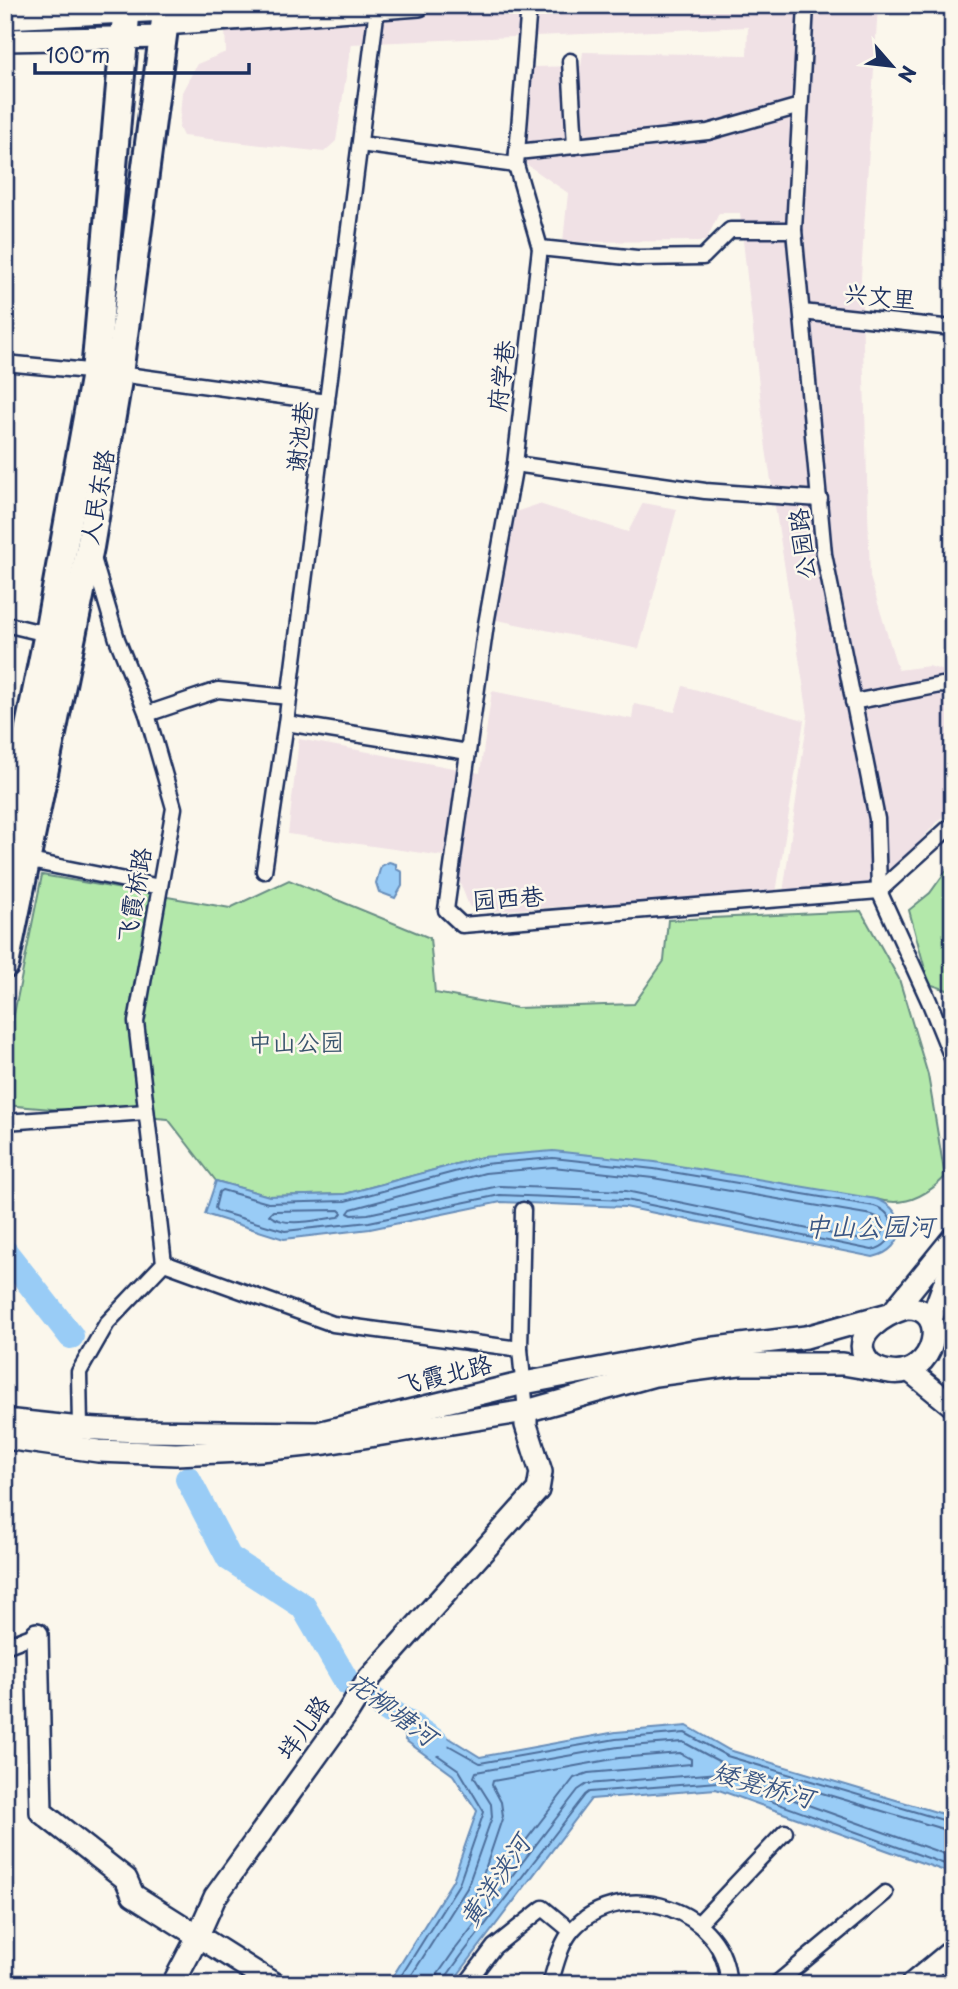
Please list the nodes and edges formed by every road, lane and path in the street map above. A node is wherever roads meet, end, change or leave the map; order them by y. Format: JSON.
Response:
{"nodes":[{"id":1,"x":419,"y":5,"type":"edge"},
{"id":2,"x":529,"y":5,"type":"edge"},
{"id":3,"x":806,"y":5,"type":"edge"},
{"id":4,"x":377,"y":8,"type":"junction"},
{"id":5,"x":5,"y":18,"type":"edge"},
{"id":6,"x":125,"y":18,"type":"edge"},
{"id":7,"x":165,"y":19,"type":"edge"},
{"id":8,"x":5,"y":40,"type":"edge"},
{"id":9,"x":570,"y":61,"type":"dead end"},
{"id":10,"x":800,"y":106,"type":"junction"},
{"id":11,"x":360,"y":144,"type":"junction"},
{"id":12,"x":575,"y":146,"type":"junction"},
{"id":13,"x":517,"y":158,"type":"junction"},
{"id":14,"x":794,"y":230,"type":"junction"},
{"id":15,"x":540,"y":248,"type":"junction"},
{"id":16,"x":802,"y":312,"type":"junction"},
{"id":17,"x":953,"y":328,"type":"edge"},
{"id":18,"x":5,"y":363,"type":"edge"},
{"id":19,"x":107,"y":373,"type":"junction"},
{"id":20,"x":327,"y":402,"type":"junction"},
{"id":21,"x":515,"y":464,"type":"junction"},
{"id":22,"x":820,"y":499,"type":"junction"},
{"id":23,"x":90,"y":547,"type":"junction"},
{"id":24,"x":5,"y":624,"type":"edge"},
{"id":25,"x":47,"y":634,"type":"junction"},
{"id":26,"x":953,"y":687,"type":"edge"},
{"id":27,"x":289,"y":697,"type":"junction"},
{"id":28,"x":853,"y":702,"type":"junction"},
{"id":29,"x":147,"y":714,"type":"junction"},
{"id":30,"x":286,"y":723,"type":"junction"},
{"id":31,"x":468,"y":752,"type":"junction"},
{"id":32,"x":953,"y":824,"type":"edge"},
{"id":33,"x":15,"y":854,"type":"edge"},
{"id":34,"x":264,"y":871,"type":"dead end"},
{"id":35,"x":160,"y":887,"type":"junction"},
{"id":36,"x":879,"y":891,"type":"junction"},
{"id":37,"x":5,"y":965,"type":"edge"},
{"id":38,"x":953,"y":1059,"type":"edge"},
{"id":39,"x":146,"y":1112,"type":"junction"},
{"id":40,"x":5,"y":1122,"type":"edge"},
{"id":41,"x":523,"y":1210,"type":"dead end"},
{"id":42,"x":953,"y":1238,"type":"edge"},
{"id":43,"x":163,"y":1263,"type":"junction"},
{"id":44,"x":953,"y":1269,"type":"edge"},
{"id":45,"x":892,"y":1312,"type":"junction"},
{"id":46,"x":931,"y":1320,"type":"junction"},
{"id":47,"x":520,"y":1349,"type":"junction"},
{"id":48,"x":884,"y":1371,"type":"junction"},
{"id":49,"x":910,"y":1371,"type":"junction"},
{"id":50,"x":524,"y":1383,"type":"junction"},
{"id":51,"x":953,"y":1406,"type":"edge"},
{"id":52,"x":526,"y":1411,"type":"junction"},
{"id":53,"x":5,"y":1420,"type":"edge"},
{"id":54,"x":80,"y":1428,"type":"junction"},
{"id":55,"x":5,"y":1438,"type":"edge"},
{"id":56,"x":37,"y":1634,"type":"joint"},
{"id":57,"x":5,"y":1646,"type":"edge"},
{"id":58,"x":785,"y":1832,"type":"dead end"},
{"id":59,"x":885,"y":1893,"type":"dead end"},
{"id":60,"x":699,"y":1923,"type":"junction"},
{"id":61,"x":571,"y":1931,"type":"junction"},
{"id":62,"x":198,"y":1936,"type":"junction"},
{"id":63,"x":953,"y":1950,"type":"edge"},
{"id":64,"x":173,"y":1984,"type":"edge"},
{"id":65,"x":274,"y":1984,"type":"edge"},
{"id":66,"x":466,"y":1984,"type":"edge"},
{"id":67,"x":550,"y":1984,"type":"edge"},
{"id":68,"x":728,"y":1984,"type":"edge"},
{"id":69,"x":776,"y":1984,"type":"edge"},
{"id":70,"x":912,"y":1984,"type":"edge"}],
"edges":[{"from":1,"to":4,"type":"main road"},
{"from":2,"to":13,"type":"street","name":"府学巷"},
{"from":3,"to":10,"type":"street","name":"公园路"},
{"from":4,"to":7,"type":"main road"},
{"from":4,"to":11,"type":"street","name":"谢池巷"},
{"from":5,"to":6,"type":"main road"},
{"from":6,"to":7,"type":"main road"},
{"from":6,"to":8,"type":"main road"},
{"from":6,"to":19,"type":"highway","name":"人民东路"},
{"from":7,"to":19,"type":"highway","name":"人民东路"},
{"from":9,"to":12,"type":"street"},
{"from":10,"to":12,"type":"street"},
{"from":10,"to":14,"type":"street","name":"公园路"},
{"from":11,"to":13,"type":"street"},
{"from":11,"to":20,"type":"street","name":"谢池巷"},
{"from":12,"to":13,"type":"street"},
{"from":13,"to":15,"type":"street","name":"府学巷"},
{"from":14,"to":15,"type":"street"},
{"from":14,"to":16,"type":"street","name":"公园路"},
{"from":15,"to":21,"type":"street","name":"府学巷"},
{"from":16,"to":17,"type":"street","name":"兴文里"},
{"from":16,"to":22,"type":"street","name":"公园路"},
{"from":18,"to":19,"type":"street"},
{"from":19,"to":20,"type":"street"},
{"from":19,"to":23,"type":"highway","name":"人民东路"},
{"from":19,"to":25,"type":"highway","name":"人民东路"},
{"from":20,"to":27,"type":"street","name":"谢池巷"},
{"from":21,"to":22,"type":"street"},
{"from":21,"to":31,"type":"street","name":"府学巷"},
{"from":22,"to":28,"type":"street","name":"公园路"},
{"from":23,"to":29,"type":"street","name":"飞霞桥路"},
{"from":23,"to":33,"type":"highway","name":"人民东路"},
{"from":24,"to":25,"type":"street"},
{"from":25,"to":33,"type":"highway","name":"人民东路"},
{"from":26,"to":28,"type":"street"},
{"from":27,"to":29,"type":"street"},
{"from":27,"to":30,"type":"street","name":"谢池巷"},
{"from":28,"to":36,"type":"street","name":"公园路"},
{"from":29,"to":35,"type":"street","name":"飞霞桥路"},
{"from":30,"to":31,"type":"street"},
{"from":30,"to":34,"type":"street","name":"谢池巷"},
{"from":31,"to":36,"type":"street","name":"园西巷"},
{"from":32,"to":36,"type":"street"},
{"from":33,"to":35,"type":"street"},
{"from":33,"to":37,"type":"highway","name":"人民东路"},
{"from":35,"to":39,"type":"street","name":"飞霞桥路"},
{"from":36,"to":38,"type":"street","name":"公园路"},
{"from":39,"to":40,"type":"street"},
{"from":39,"to":43,"type":"street","name":"飞霞桥路"},
{"from":41,"to":47,"type":"street"},
{"from":42,"to":45,"type":"main road"},
{"from":43,"to":47,"type":"street"},
{"from":43,"to":54,"type":"street"},
{"from":44,"to":46,"type":"main road"},
{"from":45,"to":46,"type":"main road","name":"飞霞北路"},
{"from":45,"to":48,"type":"main road"},
{"from":45,"to":50,"type":"main road","name":"飞霞北路"},
{"from":46,"to":49,"type":"main road"},
{"from":47,"to":50,"type":"street"},
{"from":48,"to":49,"type":"main road","name":"飞霞北路"},
{"from":48,"to":52,"type":"main road","name":"飞霞北路"},
{"from":49,"to":51,"type":"main road"},
{"from":50,"to":52,"type":"street"},
{"from":50,"to":54,"type":"main road","name":"飞霞北路"},
{"from":52,"to":55,"type":"main road","name":"飞霞北路"},
{"from":52,"to":62,"type":"main road","name":"垟儿路"},
{"from":53,"to":54,"type":"main road","name":"飞霞北路"},
{"from":56,"to":57,"type":"street"},
{"from":56,"to":62,"type":"main road"},
{"from":58,"to":60,"type":"street"},
{"from":59,"to":69,"type":"street"},
{"from":60,"to":61,"type":"street"},
{"from":60,"to":68,"type":"street"},
{"from":61,"to":66,"type":"street"},
{"from":61,"to":67,"type":"street"},
{"from":62,"to":64,"type":"main road","name":"垟儿路"},
{"from":62,"to":65,"type":"main road"},
{"from":63,"to":70,"type":"main road"}]}
